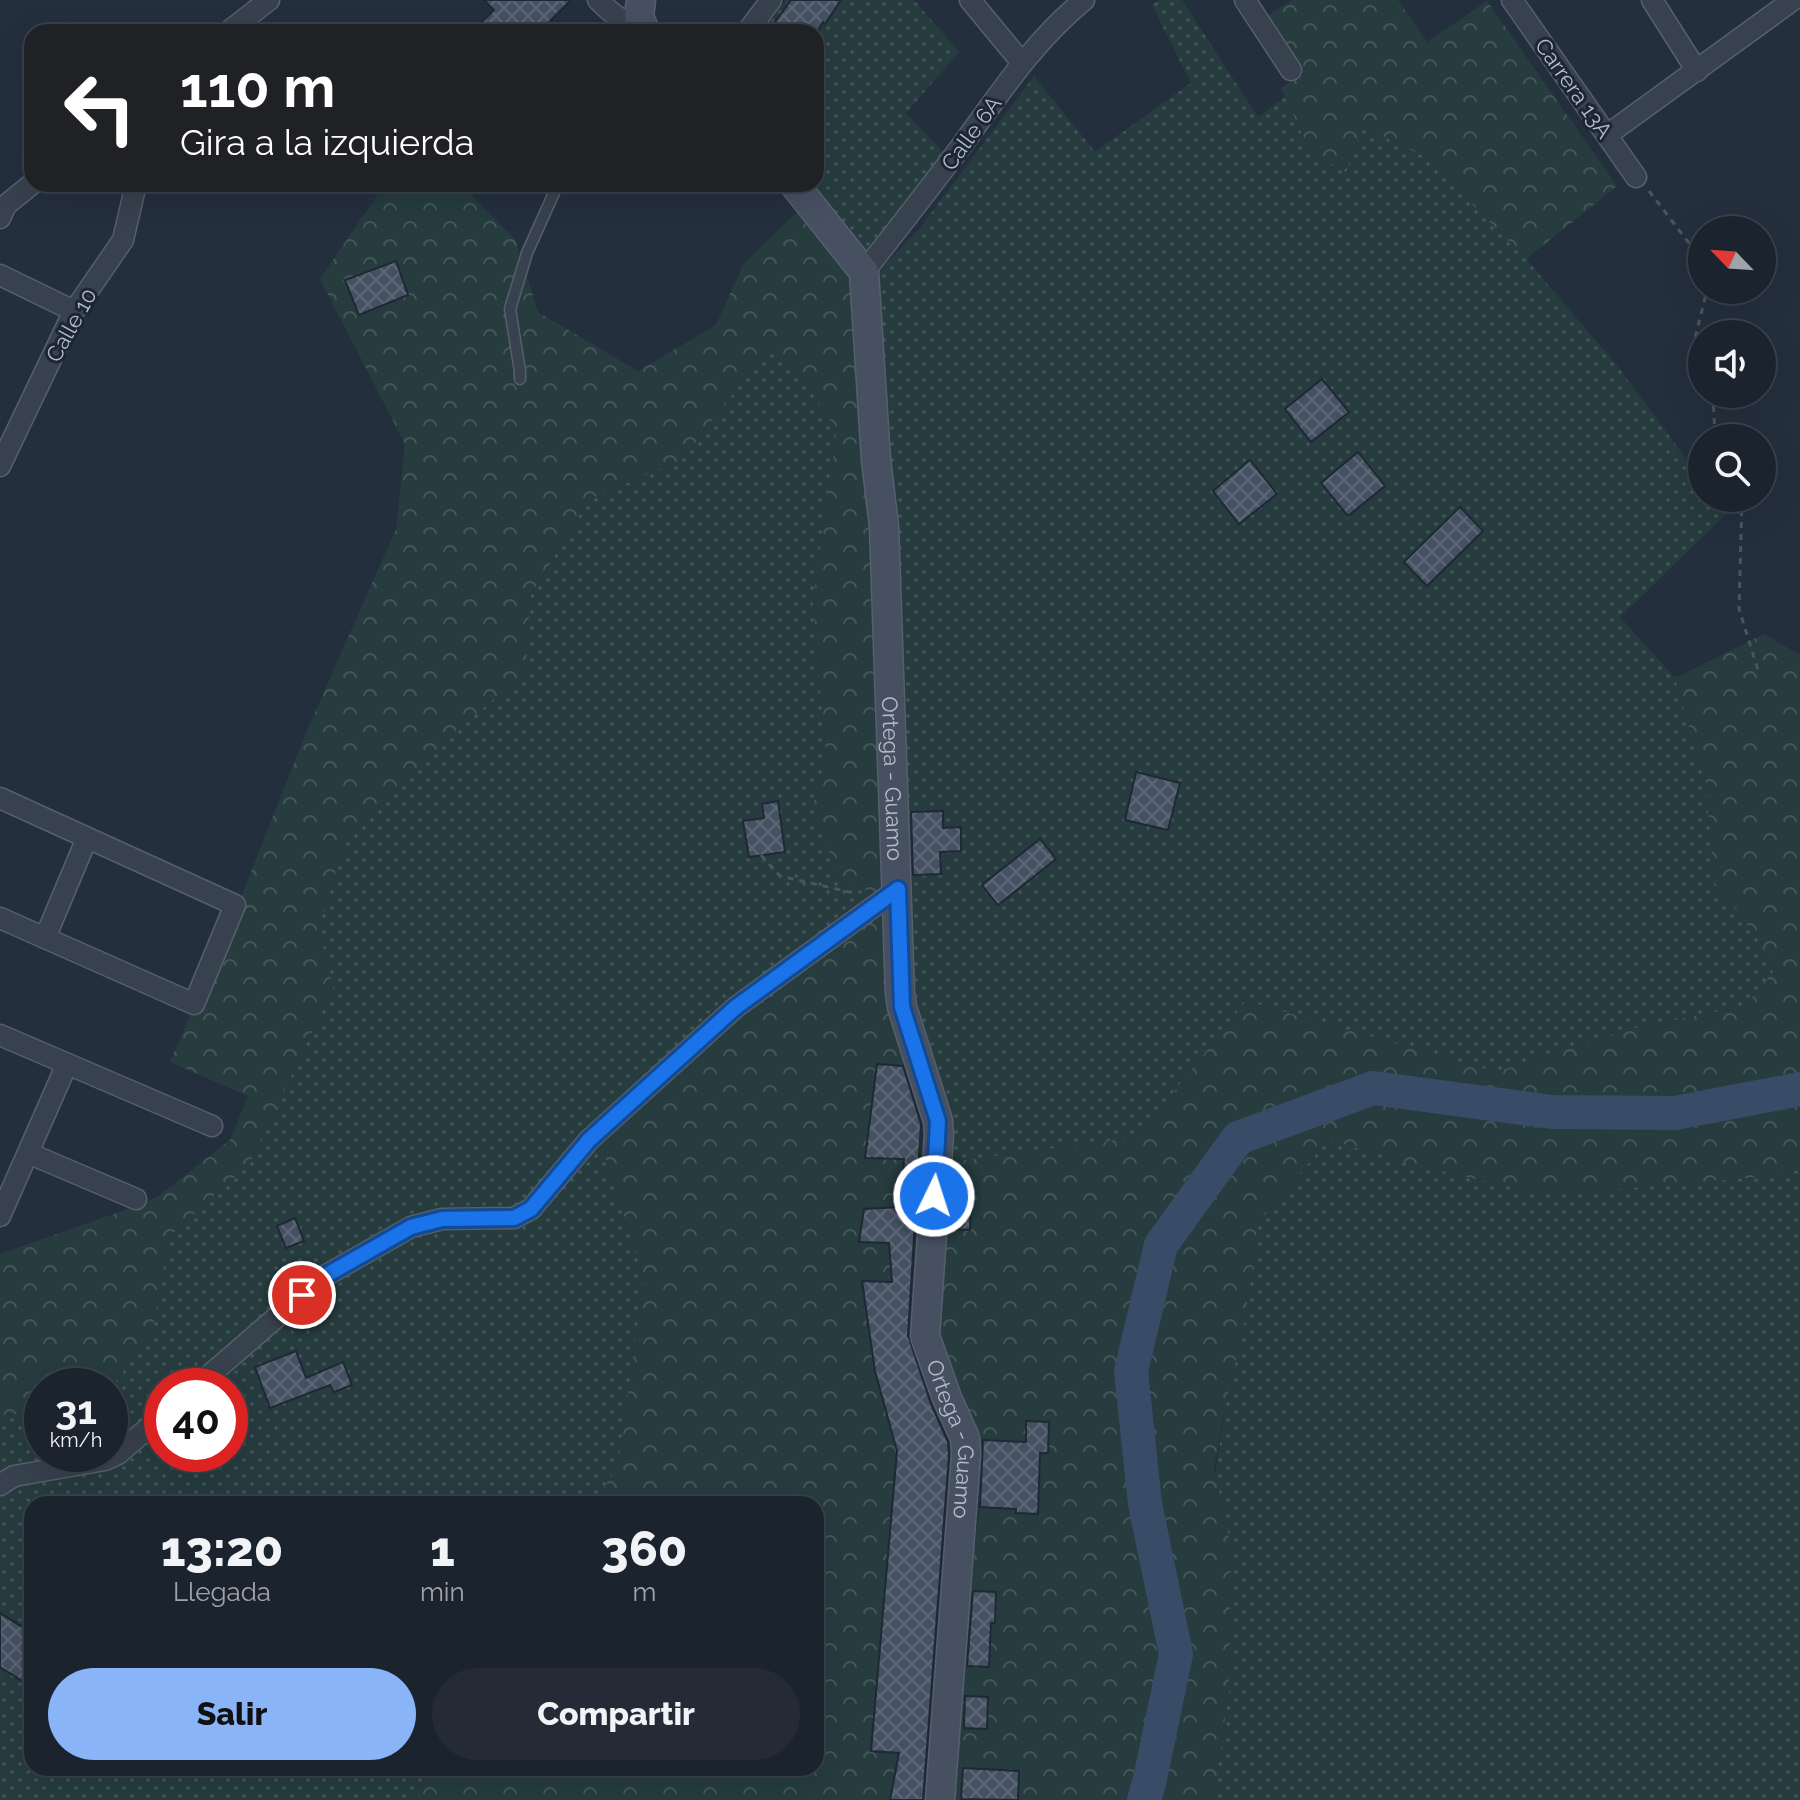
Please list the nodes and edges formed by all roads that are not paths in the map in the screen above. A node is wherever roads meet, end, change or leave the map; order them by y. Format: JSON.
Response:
{"nodes":[{"id":1,"x":269,"y":0,"type":"edge"},
{"id":2,"x":598,"y":0,"type":"edge"},
{"id":3,"x":771,"y":0,"type":"edge"},
{"id":4,"x":970,"y":0,"type":"edge"},
{"id":5,"x":1245,"y":0,"type":"edge"},
{"id":6,"x":1512,"y":0,"type":"edge"},
{"id":7,"x":1652,"y":0,"type":"edge"},
{"id":8,"x":1790,"y":1,"type":"edge"},
{"id":9,"x":1075,"y":3,"type":"edge"},
{"id":10,"x":238,"y":24,"type":"edge"},
{"id":11,"x":636,"y":24,"type":"edge"},
{"id":12,"x":753,"y":24,"type":"edge"},
{"id":13,"x":1022,"y":63,"type":"junction"},
{"id":14,"x":1291,"y":70,"type":"dead end"},
{"id":15,"x":1697,"y":71,"type":"junction"},
{"id":16,"x":1607,"y":135,"type":"junction"},
{"id":17,"x":1636,"y":177,"type":"road end"},
{"id":18,"x":24,"y":190,"type":"edge"},
{"id":19,"x":134,"y":192,"type":"edge"},
{"id":20,"x":554,"y":192,"type":"edge"},
{"id":21,"x":800,"y":192,"type":"edge"},
{"id":22,"x":2,"y":208,"type":"edge"},
{"id":23,"x":864,"y":272,"type":"junction"},
{"id":24,"x":0,"y":275,"type":"edge"},
{"id":25,"x":74,"y":311,"type":"junction"},
{"id":26,"x":520,"y":379,"type":"dead end"},
{"id":27,"x":0,"y":466,"type":"edge"},
{"id":28,"x":0,"y":798,"type":"edge"},
{"id":29,"x":87,"y":838,"type":"junction"},
{"id":30,"x":890,"y":894,"type":"junction"},
{"id":31,"x":0,"y":918,"type":"edge"},
{"id":32,"x":45,"y":938,"type":"junction"},
{"id":33,"x":0,"y":1035,"type":"edge"},
{"id":34,"x":67,"y":1064,"type":"junction"},
{"id":35,"x":212,"y":1126,"type":"dead end"},
{"id":36,"x":28,"y":1153,"type":"junction"},
{"id":37,"x":136,"y":1199,"type":"dead end"},
{"id":38,"x":0,"y":1216,"type":"edge"},
{"id":39,"x":218,"y":1368,"type":"edge"},
{"id":40,"x":144,"y":1432,"type":"edge"},
{"id":41,"x":0,"y":1485,"type":"edge"},
{"id":42,"x":940,"y":1800,"type":"edge"}],
"edges":[{"from":1,"to":10,"type":"street"},
{"from":2,"to":11,"type":"street"},
{"from":3,"to":12,"type":"street"},
{"from":4,"to":13,"type":"street"},
{"from":5,"to":14,"type":"street"},
{"from":6,"to":16,"type":"street","name":"Carrera 13A"},
{"from":7,"to":15,"type":"street"},
{"from":8,"to":15,"type":"street"},
{"from":9,"to":13,"type":"street","name":"Calle 6A"},
{"from":13,"to":23,"type":"street","name":"Calle 6A"},
{"from":15,"to":16,"type":"street"},
{"from":16,"to":17,"type":"street","name":"Carrera 13A"},
{"from":18,"to":22,"type":"street"},
{"from":19,"to":25,"type":"street","name":"Calle 10"},
{"from":20,"to":26,"type":"lane"},
{"from":21,"to":23,"type":"street"},
{"from":23,"to":30,"type":"street","name":"Ortega - Guamo"},
{"from":24,"to":25,"type":"street"},
{"from":25,"to":27,"type":"street","name":"Calle 10"},
{"from":28,"to":29,"type":"street"},
{"from":29,"to":32,"type":"street"},
{"from":29,"to":32,"type":"street"},
{"from":30,"to":39,"type":"street"},
{"from":30,"to":42,"type":"street","name":"Ortega - Guamo"},
{"from":31,"to":32,"type":"street"},
{"from":33,"to":34,"type":"street"},
{"from":34,"to":35,"type":"street"},
{"from":34,"to":36,"type":"street"},
{"from":36,"to":37,"type":"street"},
{"from":36,"to":38,"type":"street"},
{"from":40,"to":41,"type":"street"}]}
